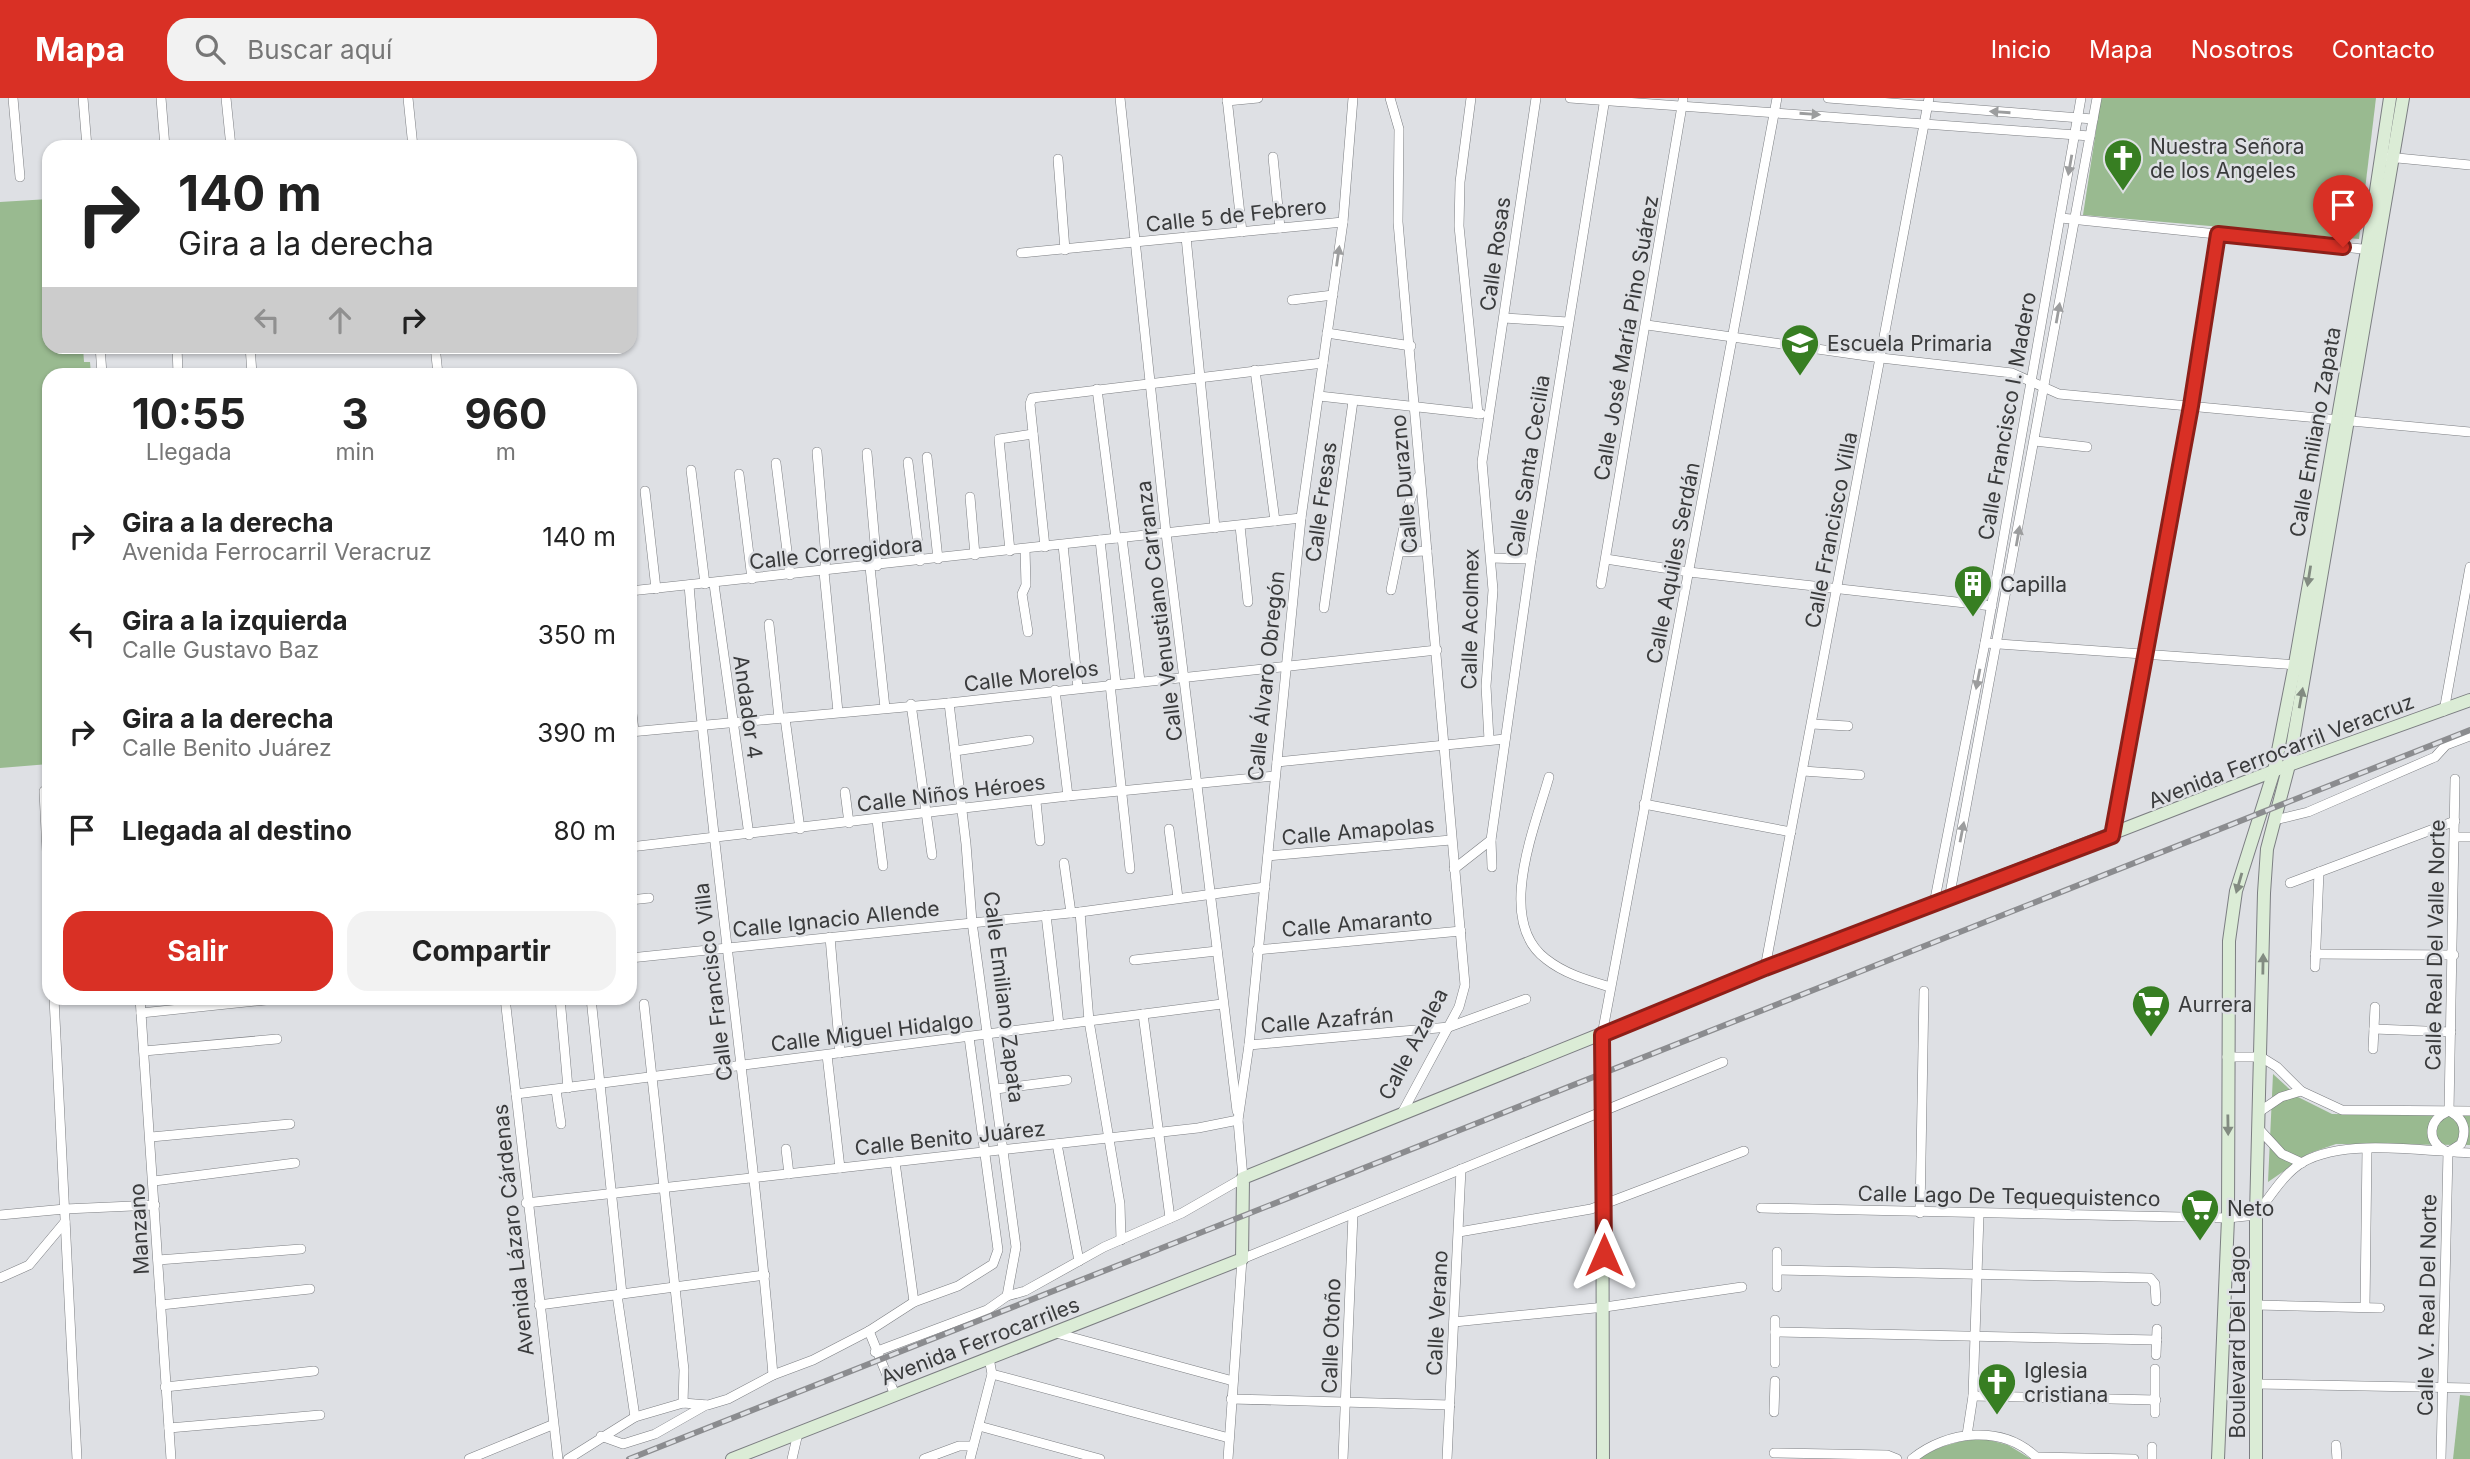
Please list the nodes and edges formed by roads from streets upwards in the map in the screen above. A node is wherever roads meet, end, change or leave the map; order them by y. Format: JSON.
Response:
{"nodes":[{"id":1,"x":13,"y":98,"type":"edge"},
{"id":2,"x":83,"y":98,"type":"edge"},
{"id":3,"x":161,"y":98,"type":"edge"},
{"id":4,"x":226,"y":98,"type":"edge"},
{"id":5,"x":408,"y":98,"type":"edge"},
{"id":6,"x":1120,"y":98,"type":"edge"},
{"id":7,"x":1258,"y":98,"type":"edge"},
{"id":8,"x":1353,"y":98,"type":"edge"},
{"id":9,"x":1390,"y":98,"type":"edge"},
{"id":10,"x":1471,"y":98,"type":"edge"},
{"id":11,"x":1536,"y":98,"type":"edge"},
{"id":12,"x":1570,"y":98,"type":"edge"},
{"id":13,"x":1777,"y":98,"type":"edge"},
{"id":14,"x":1828,"y":98,"type":"edge"},
{"id":15,"x":2081,"y":98,"type":"edge"},
{"id":16,"x":2097,"y":98,"type":"edge"},
{"id":17,"x":2390,"y":98,"type":"edge"},
{"id":18,"x":2403,"y":98,"type":"edge"},
{"id":19,"x":1227,"y":99,"type":"edge"},
{"id":20,"x":1605,"y":100,"type":"edge"},
{"id":21,"x":1683,"y":101,"type":"edge"},
{"id":22,"x":1928,"y":102,"type":"edge"},
{"id":23,"x":1774,"y":111,"type":"junction"},
{"id":24,"x":2078,"y":118,"type":"junction"},
{"id":25,"x":2093,"y":119,"type":"junction"},
{"id":26,"x":1924,"y":123,"type":"junction"},
{"id":27,"x":2075,"y":135,"type":"junction"},
{"id":28,"x":2090,"y":136,"type":"junction"},
{"id":29,"x":86,"y":140,"type":"edge"},
{"id":30,"x":164,"y":140,"type":"edge"},
{"id":31,"x":230,"y":140,"type":"edge"},
{"id":32,"x":412,"y":140,"type":"edge"},
{"id":33,"x":1273,"y":157,"type":"dead end"},
{"id":34,"x":2388,"y":157,"type":"junction"},
{"id":35,"x":1058,"y":159,"type":"dead end"},
{"id":36,"x":2470,"y":165,"type":"edge"},
{"id":37,"x":20,"y":177,"type":"dead end"},
{"id":38,"x":2061,"y":218,"type":"junction"},
{"id":39,"x":2074,"y":220,"type":"junction"},
{"id":40,"x":1343,"y":222,"type":"junction"},
{"id":41,"x":1280,"y":228,"type":"junction"},
{"id":42,"x":1242,"y":232,"type":"junction"},
{"id":43,"x":2218,"y":234,"type":"junction"},
{"id":44,"x":1186,"y":237,"type":"junction"},
{"id":45,"x":1133,"y":244,"type":"junction"},
{"id":46,"x":1065,"y":250,"type":"junction"},
{"id":47,"x":2372,"y":250,"type":"junction"},
{"id":48,"x":1021,"y":253,"type":"dead end"},
{"id":49,"x":1333,"y":295,"type":"junction"},
{"id":50,"x":1292,"y":300,"type":"dead end"},
{"id":51,"x":1504,"y":318,"type":"junction"},
{"id":52,"x":1568,"y":322,"type":"junction"},
{"id":53,"x":1647,"y":325,"type":"junction"},
{"id":54,"x":1327,"y":333,"type":"junction"},
{"id":55,"x":1735,"y":336,"type":"junction"},
{"id":56,"x":1410,"y":346,"type":"junction"},
{"id":57,"x":1881,"y":358,"type":"junction"},
{"id":58,"x":1323,"y":363,"type":"junction"},
{"id":59,"x":1255,"y":370,"type":"junction"},
{"id":60,"x":1199,"y":377,"type":"junction"},
{"id":61,"x":2031,"y":380,"type":"junction"},
{"id":62,"x":1150,"y":383,"type":"junction"},
{"id":63,"x":2045,"y":388,"type":"junction"},
{"id":64,"x":1097,"y":389,"type":"junction"},
{"id":65,"x":1319,"y":396,"type":"junction"},
{"id":66,"x":1353,"y":401,"type":"junction"},
{"id":67,"x":2191,"y":406,"type":"junction"},
{"id":68,"x":1415,"y":408,"type":"junction"},
{"id":69,"x":1478,"y":414,"type":"junction"},
{"id":70,"x":1490,"y":415,"type":"junction"},
{"id":71,"x":2342,"y":420,"type":"junction"},
{"id":72,"x":2470,"y":432,"type":"edge"},
{"id":73,"x":1033,"y":433,"type":"junction"},
{"id":74,"x":2035,"y":441,"type":"junction"},
{"id":75,"x":2087,"y":447,"type":"dead end"},
{"id":76,"x":817,"y":452,"type":"dead end"},
{"id":77,"x":867,"y":453,"type":"dead end"},
{"id":78,"x":928,"y":457,"type":"dead end"},
{"id":79,"x":908,"y":461,"type":"dead end"},
{"id":80,"x":776,"y":463,"type":"dead end"},
{"id":81,"x":691,"y":470,"type":"dead end"},
{"id":82,"x":1420,"y":473,"type":"junction"},
{"id":83,"x":738,"y":474,"type":"dead end"},
{"id":84,"x":645,"y":491,"type":"dead end"},
{"id":85,"x":970,"y":497,"type":"dead end"},
{"id":86,"x":1301,"y":518,"type":"junction"},
{"id":87,"x":1275,"y":521,"type":"junction"},
{"id":88,"x":1240,"y":526,"type":"junction"},
{"id":89,"x":1215,"y":528,"type":"junction"},
{"id":90,"x":1166,"y":533,"type":"junction"},
{"id":91,"x":1119,"y":538,"type":"junction"},
{"id":92,"x":1100,"y":540,"type":"junction"},
{"id":93,"x":1063,"y":545,"type":"junction"},
{"id":94,"x":1045,"y":547,"type":"junction"},
{"id":95,"x":1025,"y":549,"type":"junction"},
{"id":96,"x":1010,"y":551,"type":"junction"},
{"id":97,"x":1427,"y":551,"type":"junction"},
{"id":98,"x":1399,"y":552,"type":"junction"},
{"id":99,"x":975,"y":555,"type":"junction"},
{"id":100,"x":1490,"y":558,"type":"junction"},
{"id":101,"x":938,"y":559,"type":"junction"},
{"id":102,"x":1531,"y":559,"type":"junction"},
{"id":103,"x":1606,"y":559,"type":"junction"},
{"id":104,"x":920,"y":561,"type":"junction"},
{"id":105,"x":873,"y":567,"type":"junction"},
{"id":106,"x":2470,"y":567,"type":"edge"},
{"id":107,"x":824,"y":572,"type":"junction"},
{"id":108,"x":1689,"y":572,"type":"junction"},
{"id":109,"x":790,"y":575,"type":"junction"},
{"id":110,"x":752,"y":579,"type":"junction"},
{"id":111,"x":709,"y":584,"type":"junction"},
{"id":112,"x":1601,"y":584,"type":"dead end"},
{"id":113,"x":690,"y":585,"type":"junction"},
{"id":114,"x":656,"y":589,"type":"junction"},
{"id":115,"x":1838,"y":589,"type":"junction"},
{"id":116,"x":1391,"y":590,"type":"dead end"},
{"id":117,"x":637,"y":591,"type":"edge"},
{"id":118,"x":1248,"y":602,"type":"dead end"},
{"id":119,"x":1992,"y":606,"type":"junction"},
{"id":120,"x":1324,"y":608,"type":"dead end"},
{"id":121,"x":769,"y":624,"type":"dead end"},
{"id":122,"x":1028,"y":632,"type":"dead end"},
{"id":123,"x":1985,"y":643,"type":"junction"},
{"id":124,"x":1998,"y":643,"type":"junction"},
{"id":125,"x":1437,"y":650,"type":"junction"},
{"id":126,"x":2144,"y":653,"type":"junction"},
{"id":127,"x":2301,"y":665,"type":"junction"},
{"id":128,"x":1287,"y":666,"type":"junction"},
{"id":129,"x":1186,"y":676,"type":"junction"},
{"id":130,"x":1140,"y":681,"type":"junction"},
{"id":131,"x":1113,"y":684,"type":"junction"},
{"id":132,"x":1078,"y":688,"type":"junction"},
{"id":133,"x":1055,"y":690,"type":"junction"},
{"id":134,"x":2470,"y":700,"type":"edge"},
{"id":135,"x":949,"y":703,"type":"junction"},
{"id":136,"x":911,"y":704,"type":"junction"},
{"id":137,"x":885,"y":708,"type":"junction"},
{"id":138,"x":2444,"y":710,"type":"junction"},
{"id":139,"x":838,"y":712,"type":"junction"},
{"id":140,"x":782,"y":718,"type":"junction"},
{"id":141,"x":732,"y":722,"type":"junction"},
{"id":142,"x":701,"y":724,"type":"junction"},
{"id":143,"x":1812,"y":724,"type":"junction"},
{"id":144,"x":1848,"y":726,"type":"dead end"},
{"id":145,"x":637,"y":731,"type":"edge"},
{"id":146,"x":2470,"y":736,"type":"edge"},
{"id":147,"x":1505,"y":739,"type":"junction"},
{"id":148,"x":1029,"y":740,"type":"dead end"},
{"id":149,"x":1489,"y":740,"type":"junction"},
{"id":150,"x":1443,"y":745,"type":"junction"},
{"id":151,"x":954,"y":751,"type":"junction"},
{"id":152,"x":1277,"y":762,"type":"junction"},
{"id":153,"x":2289,"y":765,"type":"junction"},
{"id":154,"x":1803,"y":771,"type":"junction"},
{"id":155,"x":2274,"y":771,"type":"junction"},
{"id":156,"x":1860,"y":775,"type":"dead end"},
{"id":157,"x":1275,"y":776,"type":"junction"},
{"id":158,"x":1549,"y":777,"type":"dead end"},
{"id":159,"x":2455,"y":779,"type":"dead end"},
{"id":160,"x":1196,"y":783,"type":"junction"},
{"id":161,"x":1120,"y":791,"type":"junction"},
{"id":162,"x":845,"y":792,"type":"dead end"},
{"id":163,"x":1068,"y":796,"type":"junction"},
{"id":164,"x":1035,"y":802,"type":"junction"},
{"id":165,"x":1644,"y":804,"type":"junction"},
{"id":166,"x":961,"y":809,"type":"junction"},
{"id":167,"x":926,"y":814,"type":"junction"},
{"id":168,"x":877,"y":820,"type":"junction"},
{"id":169,"x":2275,"y":820,"type":"junction"},
{"id":170,"x":2455,"y":821,"type":"junction"},
{"id":171,"x":849,"y":823,"type":"junction"},
{"id":172,"x":800,"y":829,"type":"junction"},
{"id":173,"x":1169,"y":829,"type":"dead end"},
{"id":174,"x":1791,"y":832,"type":"junction"},
{"id":175,"x":748,"y":835,"type":"junction"},
{"id":176,"x":2112,"y":836,"type":"junction"},
{"id":177,"x":2455,"y":837,"type":"junction"},
{"id":178,"x":2470,"y":837,"type":"edge"},
{"id":179,"x":714,"y":838,"type":"junction"},
{"id":180,"x":1451,"y":840,"type":"junction"},
{"id":181,"x":1491,"y":840,"type":"junction"},
{"id":182,"x":1040,"y":841,"type":"dead end"},
{"id":183,"x":637,"y":845,"type":"edge"},
{"id":184,"x":2250,"y":847,"type":"junction"},
{"id":185,"x":2267,"y":849,"type":"junction"},
{"id":186,"x":932,"y":855,"type":"dead end"},
{"id":187,"x":1268,"y":856,"type":"junction"},
{"id":188,"x":1064,"y":863,"type":"dead end"},
{"id":189,"x":883,"y":866,"type":"dead end"},
{"id":190,"x":1492,"y":867,"type":"dead end"},
{"id":191,"x":1130,"y":869,"type":"dead end"},
{"id":192,"x":1454,"y":869,"type":"junction"},
{"id":193,"x":2319,"y":872,"type":"junction"},
{"id":194,"x":2290,"y":883,"type":"dead end"},
{"id":195,"x":1265,"y":887,"type":"junction"},
{"id":196,"x":1211,"y":893,"type":"junction"},
{"id":197,"x":649,"y":898,"type":"dead end"},
{"id":198,"x":1178,"y":898,"type":"junction"},
{"id":199,"x":637,"y":899,"type":"edge"},
{"id":200,"x":1949,"y":899,"type":"junction"},
{"id":201,"x":1934,"y":904,"type":"junction"},
{"id":202,"x":1075,"y":912,"type":"junction"},
{"id":203,"x":1046,"y":915,"type":"junction"},
{"id":204,"x":972,"y":922,"type":"junction"},
{"id":205,"x":1461,"y":932,"type":"junction"},
{"id":206,"x":830,"y":937,"type":"junction"},
{"id":207,"x":727,"y":948,"type":"junction"},
{"id":208,"x":1256,"y":950,"type":"junction"},
{"id":209,"x":1217,"y":951,"type":"junction"},
{"id":210,"x":2315,"y":954,"type":"junction"},
{"id":211,"x":2454,"y":955,"type":"junction"},
{"id":212,"x":637,"y":957,"type":"edge"},
{"id":213,"x":1134,"y":960,"type":"dead end"},
{"id":214,"x":2315,"y":967,"type":"dead end"},
{"id":215,"x":1765,"y":968,"type":"junction"},
{"id":216,"x":1610,"y":987,"type":"junction"},
{"id":217,"x":1924,"y":991,"type":"dead end"},
{"id":218,"x":1526,"y":999,"type":"dead end"},
{"id":219,"x":644,"y":1004,"type":"dead end"},
{"id":220,"x":1222,"y":1004,"type":"junction"},
{"id":221,"x":54,"y":1005,"type":"edge"},
{"id":222,"x":140,"y":1005,"type":"edge"},
{"id":223,"x":218,"y":1005,"type":"edge"},
{"id":224,"x":506,"y":1005,"type":"edge"},
{"id":225,"x":561,"y":1005,"type":"edge"},
{"id":226,"x":592,"y":1005,"type":"edge"},
{"id":227,"x":2375,"y":1007,"type":"dead end"},
{"id":228,"x":141,"y":1013,"type":"junction"},
{"id":229,"x":1143,"y":1014,"type":"junction"},
{"id":230,"x":1089,"y":1021,"type":"junction"},
{"id":231,"x":1059,"y":1025,"type":"junction"},
{"id":232,"x":1449,"y":1027,"type":"junction"},
{"id":233,"x":2374,"y":1029,"type":"junction"},
{"id":234,"x":2451,"y":1032,"type":"junction"},
{"id":235,"x":988,"y":1035,"type":"junction"},
{"id":236,"x":1602,"y":1035,"type":"junction"},
{"id":237,"x":969,"y":1037,"type":"junction"},
{"id":238,"x":277,"y":1040,"type":"dead end"},
{"id":239,"x":1250,"y":1045,"type":"junction"},
{"id":240,"x":2373,"y":1049,"type":"dead end"},
{"id":241,"x":144,"y":1051,"type":"junction"},
{"id":242,"x":841,"y":1053,"type":"junction"},
{"id":243,"x":827,"y":1055,"type":"junction"},
{"id":244,"x":2227,"y":1057,"type":"junction"},
{"id":245,"x":2261,"y":1057,"type":"junction"},
{"id":246,"x":1723,"y":1062,"type":"dead end"},
{"id":247,"x":741,"y":1066,"type":"junction"},
{"id":248,"x":652,"y":1078,"type":"junction"},
{"id":249,"x":1067,"y":1080,"type":"dead end"},
{"id":250,"x":599,"y":1084,"type":"junction"},
{"id":251,"x":568,"y":1088,"type":"junction"},
{"id":252,"x":996,"y":1089,"type":"junction"},
{"id":253,"x":556,"y":1090,"type":"junction"},
{"id":254,"x":2301,"y":1091,"type":"junction"},
{"id":255,"x":516,"y":1094,"type":"junction"},
{"id":256,"x":1604,"y":1111,"type":"junction"},
{"id":257,"x":2449,"y":1111,"type":"junction"},
{"id":258,"x":2470,"y":1111,"type":"edge"},
{"id":259,"x":2259,"y":1112,"type":"junction"},
{"id":260,"x":1402,"y":1113,"type":"junction"},
{"id":261,"x":1238,"y":1120,"type":"junction"},
{"id":262,"x":290,"y":1124,"type":"dead end"},
{"id":263,"x":561,"y":1124,"type":"dead end"},
{"id":264,"x":2259,"y":1129,"type":"junction"},
{"id":265,"x":1160,"y":1132,"type":"junction"},
{"id":266,"x":151,"y":1136,"type":"junction"},
{"id":267,"x":1107,"y":1138,"type":"junction"},
{"id":268,"x":1057,"y":1144,"type":"junction"},
{"id":269,"x":786,"y":1149,"type":"dead end"},
{"id":270,"x":2367,"y":1149,"type":"junction"},
{"id":271,"x":1004,"y":1150,"type":"junction"},
{"id":272,"x":1744,"y":1151,"type":"dead end"},
{"id":273,"x":983,"y":1152,"type":"junction"},
{"id":274,"x":2448,"y":1152,"type":"junction"},
{"id":275,"x":2470,"y":1153,"type":"edge"},
{"id":276,"x":895,"y":1162,"type":"junction"},
{"id":277,"x":2302,"y":1163,"type":"junction"},
{"id":278,"x":295,"y":1164,"type":"dead end"},
{"id":279,"x":840,"y":1168,"type":"junction"},
{"id":280,"x":1461,"y":1169,"type":"junction"},
{"id":281,"x":789,"y":1174,"type":"junction"},
{"id":282,"x":753,"y":1178,"type":"junction"},
{"id":283,"x":1243,"y":1178,"type":"junction"},
{"id":284,"x":153,"y":1181,"type":"junction"},
{"id":285,"x":664,"y":1188,"type":"junction"},
{"id":286,"x":612,"y":1194,"type":"junction"},
{"id":287,"x":526,"y":1203,"type":"junction"},
{"id":288,"x":1604,"y":1204,"type":"junction"},
{"id":289,"x":155,"y":1205,"type":"junction"},
{"id":290,"x":1761,"y":1208,"type":"dead end"},
{"id":291,"x":65,"y":1209,"type":"junction"},
{"id":292,"x":1920,"y":1213,"type":"junction"},
{"id":293,"x":1353,"y":1214,"type":"junction"},
{"id":294,"x":0,"y":1215,"type":"edge"},
{"id":295,"x":1979,"y":1215,"type":"junction"},
{"id":296,"x":2256,"y":1215,"type":"junction"},
{"id":297,"x":1170,"y":1218,"type":"junction"},
{"id":298,"x":2228,"y":1218,"type":"junction"},
{"id":299,"x":65,"y":1222,"type":"junction"},
{"id":300,"x":1459,"y":1231,"type":"junction"},
{"id":301,"x":1121,"y":1240,"type":"junction"},
{"id":302,"x":301,"y":1249,"type":"dead end"},
{"id":303,"x":1777,"y":1252,"type":"dead end"},
{"id":304,"x":1242,"y":1259,"type":"junction"},
{"id":305,"x":158,"y":1260,"type":"junction"},
{"id":306,"x":1079,"y":1261,"type":"junction"},
{"id":307,"x":1778,"y":1270,"type":"junction"},
{"id":308,"x":765,"y":1275,"type":"junction"},
{"id":309,"x":1977,"y":1275,"type":"junction"},
{"id":310,"x":0,"y":1278,"type":"edge"},
{"id":311,"x":674,"y":1287,"type":"junction"},
{"id":312,"x":1742,"y":1287,"type":"dead end"},
{"id":313,"x":1777,"y":1287,"type":"dead end"},
{"id":314,"x":310,"y":1289,"type":"dead end"},
{"id":315,"x":620,"y":1294,"type":"junction"},
{"id":316,"x":1007,"y":1296,"type":"junction"},
{"id":317,"x":2156,"y":1301,"type":"dead end"},
{"id":318,"x":914,"y":1302,"type":"junction"},
{"id":319,"x":161,"y":1305,"type":"junction"},
{"id":320,"x":539,"y":1305,"type":"junction"},
{"id":321,"x":2256,"y":1305,"type":"junction"},
{"id":322,"x":1605,"y":1307,"type":"junction"},
{"id":323,"x":2365,"y":1307,"type":"junction"},
{"id":324,"x":2380,"y":1308,"type":"dead end"},
{"id":325,"x":1775,"y":1320,"type":"dead end"},
{"id":326,"x":1454,"y":1322,"type":"junction"},
{"id":327,"x":2157,"y":1329,"type":"dead end"},
{"id":328,"x":869,"y":1331,"type":"junction"},
{"id":329,"x":1054,"y":1332,"type":"junction"},
{"id":330,"x":1775,"y":1332,"type":"junction"},
{"id":331,"x":1975,"y":1335,"type":"junction"},
{"id":332,"x":2157,"y":1340,"type":"junction"},
{"id":333,"x":874,"y":1352,"type":"junction"},
{"id":334,"x":2156,"y":1355,"type":"dead end"},
{"id":335,"x":989,"y":1358,"type":"junction"},
{"id":336,"x":1775,"y":1363,"type":"dead end"},
{"id":337,"x":2155,"y":1369,"type":"dead end"},
{"id":338,"x":314,"y":1371,"type":"dead end"},
{"id":339,"x":992,"y":1374,"type":"junction"},
{"id":340,"x":773,"y":1375,"type":"junction"},
{"id":341,"x":1233,"y":1381,"type":"junction"},
{"id":342,"x":1775,"y":1381,"type":"dead end"},
{"id":343,"x":2256,"y":1384,"type":"junction"},
{"id":344,"x":165,"y":1387,"type":"junction"},
{"id":345,"x":2443,"y":1388,"type":"junction"},
{"id":346,"x":2470,"y":1388,"type":"edge"},
{"id":347,"x":895,"y":1395,"type":"junction"},
{"id":348,"x":1973,"y":1396,"type":"junction"},
{"id":349,"x":1231,"y":1399,"type":"junction"},
{"id":350,"x":2156,"y":1400,"type":"junction"},
{"id":351,"x":1346,"y":1401,"type":"junction"},
{"id":352,"x":683,"y":1403,"type":"junction"},
{"id":353,"x":708,"y":1405,"type":"junction"},
{"id":354,"x":1450,"y":1405,"type":"junction"},
{"id":355,"x":1774,"y":1412,"type":"dead end"},
{"id":356,"x":2155,"y":1413,"type":"dead end"},
{"id":357,"x":320,"y":1415,"type":"dead end"},
{"id":358,"x":635,"y":1417,"type":"junction"},
{"id":359,"x":552,"y":1425,"type":"junction"},
{"id":360,"x":979,"y":1426,"type":"junction"},
{"id":361,"x":169,"y":1428,"type":"junction"},
{"id":362,"x":798,"y":1433,"type":"junction"},
{"id":363,"x":1967,"y":1435,"type":"junction"},
{"id":364,"x":601,"y":1436,"type":"junction"},
{"id":365,"x":1229,"y":1438,"type":"junction"},
{"id":366,"x":1774,"y":1441,"type":"dead end"},
{"id":367,"x":2336,"y":1445,"type":"dead end"},
{"id":368,"x":973,"y":1446,"type":"junction"},
{"id":369,"x":2152,"y":1447,"type":"dead end"},
{"id":370,"x":1774,"y":1456,"type":"edge"},
{"id":371,"x":973,"y":1458,"type":"edge"},
{"id":372,"x":2037,"y":1458,"type":"edge"},
{"id":373,"x":77,"y":1459,"type":"edge"},
{"id":374,"x":171,"y":1459,"type":"edge"},
{"id":375,"x":469,"y":1459,"type":"edge"},
{"id":376,"x":558,"y":1459,"type":"edge"},
{"id":377,"x":568,"y":1459,"type":"edge"},
{"id":378,"x":732,"y":1459,"type":"edge"},
{"id":379,"x":792,"y":1459,"type":"edge"},
{"id":380,"x":924,"y":1459,"type":"edge"},
{"id":381,"x":1100,"y":1459,"type":"edge"},
{"id":382,"x":1228,"y":1459,"type":"edge"},
{"id":383,"x":1343,"y":1459,"type":"edge"},
{"id":384,"x":1447,"y":1459,"type":"edge"},
{"id":385,"x":1603,"y":1459,"type":"edge"},
{"id":386,"x":1897,"y":1459,"type":"edge"},
{"id":387,"x":1912,"y":1459,"type":"edge"},
{"id":388,"x":2134,"y":1459,"type":"edge"},
{"id":389,"x":2152,"y":1459,"type":"edge"},
{"id":390,"x":2218,"y":1459,"type":"edge"},
{"id":391,"x":2256,"y":1459,"type":"edge"},
{"id":392,"x":2337,"y":1459,"type":"edge"},
{"id":393,"x":2441,"y":1459,"type":"edge"}],
"edges":[{"from":1,"to":37,"type":"street"},
{"from":2,"to":29,"type":"street"},
{"from":3,"to":30,"type":"street"},
{"from":4,"to":31,"type":"street"},
{"from":5,"to":32,"type":"street"},
{"from":6,"to":45,"type":"street","name":"Calle Venustiano Carranza"},
{"from":7,"to":19,"type":"street"},
{"from":8,"to":40,"type":"street","name":"Calle Álvaro Obregón"},
{"from":9,"to":56,"type":"street","name":"Calle Durazno"},
{"from":10,"to":69,"type":"street"},
{"from":11,"to":51,"type":"street","name":"Calle Rosas"},
{"from":12,"to":20,"type":"street"},
{"from":13,"to":23,"type":"street","name":"Calle Aquiles Serdán"},
{"from":14,"to":22,"type":"street"},
{"from":15,"to":24,"type":"street","name":"Calle Francisco I. Madero"},
{"from":16,"to":25,"type":"street","name":"Calle Francisco I. Madero"},
{"from":17,"to":34,"type":"street","name":"Calle Emiliano Zapata"},
{"from":18,"to":34,"type":"street","name":"Calle Emiliano Zapata"},
{"from":19,"to":42,"type":"street"},
{"from":20,"to":21,"type":"street"},
{"from":20,"to":52,"type":"street","name":"Calle Santa Cecilia"},
{"from":21,"to":23,"type":"street"},
{"from":21,"to":53,"type":"street","name":"Calle José María Pino Suárez"},
{"from":24,"to":22,"type":"street","one_way":true},
{"from":22,"to":26,"type":"street","name":"Calle Francisco Villa"},
{"from":23,"to":26,"type":"street","one_way":true},
{"from":23,"to":55,"type":"street","name":"Calle Aquiles Serdán"},
{"from":24,"to":25,"type":"street"},
{"from":24,"to":27,"type":"street","name":"Calle Francisco I. Madero"},
{"from":25,"to":28,"type":"street","name":"Calle Francisco I. Madero"},
{"from":26,"to":27,"type":"street"},
{"from":26,"to":57,"type":"street","name":"Calle Francisco Villa"},
{"from":27,"to":28,"type":"street"},
{"from":27,"to":38,"type":"street","name":"Calle Francisco I. Madero","one_way":true},
{"from":28,"to":39,"type":"street","name":"Calle Francisco I. Madero"},
{"from":33,"to":41,"type":"street"},
{"from":34,"to":36,"type":"street"},
{"from":34,"to":47,"type":"street","name":"Calle Emiliano Zapata"},
{"from":35,"to":46,"type":"street"},
{"from":38,"to":39,"type":"street"},
{"from":38,"to":61,"type":"street","name":"Calle Francisco I. Madero"},
{"from":39,"to":43,"type":"street"},
{"from":63,"to":39,"type":"street","name":"Calle Francisco I. Madero","one_way":true},
{"from":40,"to":41,"type":"street","name":"Calle 5 de Febrero"},
{"from":49,"to":40,"type":"street","name":"Calle Álvaro Obregón","one_way":true},
{"from":41,"to":42,"type":"street","name":"Calle 5 de Febrero"},
{"from":42,"to":44,"type":"street","name":"Calle 5 de Febrero"},
{"from":43,"to":47,"type":"street"},
{"from":43,"to":67,"type":"street"},
{"from":44,"to":45,"type":"street","name":"Calle 5 de Febrero"},
{"from":44,"to":60,"type":"street"},
{"from":45,"to":46,"type":"street","name":"Calle 5 de Febrero"},
{"from":45,"to":62,"type":"street","name":"Calle Venustiano Carranza"},
{"from":46,"to":48,"type":"street","name":"Calle 5 de Febrero"},
{"from":47,"to":71,"type":"street","name":"Calle Emiliano Zapata"},
{"from":49,"to":50,"type":"street"},
{"from":49,"to":54,"type":"street","name":"Calle Álvaro Obregón"},
{"from":51,"to":52,"type":"street"},
{"from":51,"to":70,"type":"street","name":"Calle Rosas"},
{"from":52,"to":102,"type":"street","name":"Calle Santa Cecilia"},
{"from":53,"to":55,"type":"street"},
{"from":53,"to":103,"type":"street","name":"Calle José María Pino Suárez"},
{"from":54,"to":56,"type":"street"},
{"from":54,"to":58,"type":"street","name":"Calle Álvaro Obregón"},
{"from":55,"to":57,"type":"street"},
{"from":55,"to":108,"type":"street","name":"Calle Aquiles Serdán"},
{"from":56,"to":68,"type":"street","name":"Calle Durazno"},
{"from":57,"to":61,"type":"street"},
{"from":57,"to":115,"type":"street","name":"Calle Francisco Villa"},
{"from":58,"to":59,"type":"street"},
{"from":58,"to":65,"type":"street","name":"Calle Álvaro Obregón"},
{"from":59,"to":60,"type":"street"},
{"from":59,"to":87,"type":"street"},
{"from":60,"to":62,"type":"street"},
{"from":60,"to":89,"type":"street"},
{"from":61,"to":63,"type":"street"},
{"from":61,"to":119,"type":"street","name":"Calle Francisco I. Madero"},
{"from":62,"to":64,"type":"street"},
{"from":62,"to":90,"type":"street","name":"Calle Venustiano Carranza"},
{"from":63,"to":67,"type":"street"},
{"from":63,"to":74,"type":"street","name":"Calle Francisco I. Madero"},
{"from":64,"to":73,"type":"street"},
{"from":64,"to":91,"type":"street"},
{"from":65,"to":66,"type":"street"},
{"from":65,"to":86,"type":"street","name":"Calle Álvaro Obregón"},
{"from":66,"to":68,"type":"street"},
{"from":66,"to":120,"type":"street","name":"Calle Fresas"},
{"from":67,"to":71,"type":"street"},
{"from":67,"to":126,"type":"street"},
{"from":68,"to":69,"type":"street"},
{"from":68,"to":82,"type":"street","name":"Calle Durazno"},
{"from":69,"to":70,"type":"street"},
{"from":70,"to":100,"type":"street","name":"Calle Acolmex"},
{"from":71,"to":72,"type":"street"},
{"from":71,"to":127,"type":"street","name":"Calle Emiliano Zapata"},
{"from":73,"to":94,"type":"street"},
{"from":73,"to":96,"type":"street"},
{"from":74,"to":75,"type":"street"},
{"from":124,"to":74,"type":"street","name":"Calle Francisco I. Madero","one_way":true},
{"from":76,"to":107,"type":"street"},
{"from":77,"to":105,"type":"street"},
{"from":78,"to":101,"type":"street"},
{"from":79,"to":104,"type":"street"},
{"from":80,"to":109,"type":"street"},
{"from":81,"to":111,"type":"street","name":"Andador 4"},
{"from":82,"to":97,"type":"street","name":"Calle Durazno"},
{"from":82,"to":98,"type":"street"},
{"from":83,"to":110,"type":"street"},
{"from":84,"to":114,"type":"street"},
{"from":85,"to":99,"type":"street"},
{"from":86,"to":87,"type":"street","name":"Calle Corregidora"},
{"from":86,"to":128,"type":"street","name":"Calle Álvaro Obregón"},
{"from":87,"to":88,"type":"street","name":"Calle Corregidora"},
{"from":88,"to":89,"type":"street","name":"Calle Corregidora"},
{"from":88,"to":118,"type":"street"},
{"from":89,"to":90,"type":"street","name":"Calle Corregidora"},
{"from":90,"to":91,"type":"street","name":"Calle Corregidora"},
{"from":90,"to":129,"type":"street","name":"Calle Venustiano Carranza"},
{"from":91,"to":92,"type":"street","name":"Calle Corregidora"},
{"from":91,"to":130,"type":"street"},
{"from":92,"to":93,"type":"street","name":"Calle Corregidora"},
{"from":92,"to":131,"type":"street"},
{"from":93,"to":94,"type":"street","name":"Calle Corregidora"},
{"from":93,"to":132,"type":"street"},
{"from":94,"to":95,"type":"street","name":"Calle Corregidora"},
{"from":95,"to":96,"type":"street","name":"Calle Corregidora"},
{"from":95,"to":122,"type":"street"},
{"from":96,"to":99,"type":"street","name":"Calle Corregidora"},
{"from":97,"to":98,"type":"street"},
{"from":97,"to":125,"type":"street","name":"Calle Durazno"},
{"from":98,"to":116,"type":"street"},
{"from":99,"to":101,"type":"street","name":"Calle Corregidora"},
{"from":100,"to":102,"type":"street"},
{"from":100,"to":149,"type":"street","name":"Calle Acolmex"},
{"from":101,"to":104,"type":"street","name":"Calle Corregidora"},
{"from":102,"to":147,"type":"street","name":"Calle Santa Cecilia"},
{"from":103,"to":108,"type":"street"},
{"from":103,"to":112,"type":"street","name":"Calle José María Pino Suárez"},
{"from":104,"to":105,"type":"street","name":"Calle Corregidora"},
{"from":105,"to":107,"type":"street","name":"Calle Corregidora"},
{"from":105,"to":137,"type":"street"},
{"from":106,"to":138,"type":"street"},
{"from":107,"to":109,"type":"street","name":"Calle Corregidora"},
{"from":107,"to":139,"type":"street"},
{"from":108,"to":115,"type":"street"},
{"from":108,"to":165,"type":"street","name":"Calle Aquiles Serdán"},
{"from":109,"to":110,"type":"street","name":"Calle Corregidora"},
{"from":110,"to":111,"type":"street","name":"Calle Corregidora"},
{"from":111,"to":113,"type":"street","name":"Calle Corregidora"},
{"from":111,"to":141,"type":"street","name":"Andador 4"},
{"from":113,"to":114,"type":"street","name":"Calle Corregidora"},
{"from":113,"to":142,"type":"street","name":"Calle Francisco Villa"},
{"from":114,"to":117,"type":"street","name":"Calle Corregidora"},
{"from":115,"to":119,"type":"street"},
{"from":115,"to":143,"type":"street","name":"Calle Francisco Villa"},
{"from":119,"to":123,"type":"street","name":"Calle Francisco I. Madero"},
{"from":121,"to":140,"type":"street"},
{"from":123,"to":124,"type":"street"},
{"from":123,"to":201,"type":"street","name":"Calle Francisco I. Madero","one_way":true},
{"from":124,"to":126,"type":"street"},
{"from":200,"to":124,"type":"street","name":"Calle Francisco I. Madero","one_way":true},
{"from":125,"to":128,"type":"street","name":"Calle Morelos"},
{"from":125,"to":150,"type":"street","name":"Calle Durazno"},
{"from":126,"to":127,"type":"street"},
{"from":126,"to":176,"type":"street"},
{"from":153,"to":127,"type":"street","name":"Calle Emiliano Zapata","one_way":true},
{"from":127,"to":155,"type":"street","name":"Calle Emiliano Zapata"},
{"from":128,"to":129,"type":"street","name":"Calle Morelos"},
{"from":128,"to":152,"type":"street","name":"Calle Álvaro Obregón"},
{"from":129,"to":130,"type":"street","name":"Calle Morelos"},
{"from":129,"to":160,"type":"street","name":"Calle Venustiano Carranza"},
{"from":130,"to":131,"type":"street","name":"Calle Morelos"},
{"from":131,"to":132,"type":"street","name":"Calle Morelos"},
{"from":131,"to":161,"type":"street"},
{"from":132,"to":133,"type":"street","name":"Calle Morelos"},
{"from":133,"to":135,"type":"street","name":"Calle Morelos"},
{"from":133,"to":163,"type":"street"},
{"from":134,"to":138,"type":"street","name":"Avenida Ferrocarril Veracruz"},
{"from":135,"to":136,"type":"street","name":"Calle Morelos"},
{"from":135,"to":151,"type":"street","name":"Calle Emiliano Zapata"},
{"from":136,"to":137,"type":"street","name":"Calle Morelos"},
{"from":136,"to":167,"type":"street"},
{"from":137,"to":139,"type":"street","name":"Calle Morelos"},
{"from":138,"to":153,"type":"street","name":"Avenida Ferrocarril Veracruz"},
{"from":139,"to":140,"type":"street","name":"Calle Morelos"},
{"from":140,"to":141,"type":"street","name":"Calle Morelos"},
{"from":140,"to":172,"type":"street"},
{"from":141,"to":142,"type":"street","name":"Calle Morelos"},
{"from":141,"to":175,"type":"street","name":"Andador 4"},
{"from":142,"to":145,"type":"street","name":"Calle Morelos"},
{"from":142,"to":179,"type":"street","name":"Calle Francisco Villa"},
{"from":143,"to":144,"type":"street"},
{"from":143,"to":154,"type":"street","name":"Calle Francisco Villa"},
{"from":146,"to":169,"type":"street"},
{"from":147,"to":149,"type":"street"},
{"from":147,"to":181,"type":"street","name":"Calle Santa Cecilia"},
{"from":148,"to":151,"type":"street"},
{"from":149,"to":150,"type":"street"},
{"from":150,"to":152,"type":"street"},
{"from":150,"to":180,"type":"street","name":"Calle Durazno"},
{"from":151,"to":166,"type":"street","name":"Calle Emiliano Zapata"},
{"from":152,"to":157,"type":"street","name":"Calle Álvaro Obregón"},
{"from":153,"to":155,"type":"street","name":"Avenida Ferrocarril Veracruz"},
{"from":153,"to":169,"type":"street","name":"Calle Emiliano Zapata"},
{"from":154,"to":156,"type":"street"},
{"from":154,"to":174,"type":"street","name":"Calle Francisco Villa"},
{"from":155,"to":176,"type":"street","name":"Avenida Ferrocarril Veracruz"},
{"from":155,"to":184,"type":"street","name":"Calle Emiliano Zapata"},
{"from":157,"to":160,"type":"street","name":"Calle Niños Héroes"},
{"from":157,"to":187,"type":"street","name":"Calle Álvaro Obregón"},
{"from":158,"to":216,"type":"street"},
{"from":159,"to":170,"type":"street","name":"Calle Real Del Valle Norte"},
{"from":160,"to":161,"type":"street","name":"Calle Niños Héroes"},
{"from":160,"to":196,"type":"street","name":"Calle Venustiano Carranza"},
{"from":161,"to":163,"type":"street","name":"Calle Niños Héroes"},
{"from":161,"to":191,"type":"street"},
{"from":162,"to":171,"type":"street"},
{"from":163,"to":164,"type":"street","name":"Calle Niños Héroes"},
{"from":164,"to":166,"type":"street","name":"Calle Niños Héroes"},
{"from":164,"to":182,"type":"street"},
{"from":165,"to":174,"type":"street"},
{"from":165,"to":216,"type":"street","name":"Calle Aquiles Serdán"},
{"from":166,"to":167,"type":"street","name":"Calle Niños Héroes"},
{"from":166,"to":204,"type":"street","name":"Calle Emiliano Zapata"},
{"from":167,"to":168,"type":"street","name":"Calle Niños Héroes"},
{"from":167,"to":186,"type":"street"},
{"from":168,"to":171,"type":"street","name":"Calle Niños Héroes"},
{"from":168,"to":189,"type":"street"},
{"from":169,"to":185,"type":"street","name":"Calle Emiliano Zapata"},
{"from":170,"to":177,"type":"street","name":"Calle Real Del Valle Norte"},
{"from":170,"to":193,"type":"street"},
{"from":171,"to":172,"type":"street","name":"Calle Niños Héroes"},
{"from":172,"to":175,"type":"street","name":"Calle Niños Héroes"},
{"from":173,"to":198,"type":"street"},
{"from":174,"to":215,"type":"street","name":"Calle Francisco Villa"},
{"from":175,"to":179,"type":"street","name":"Calle Niños Héroes"},
{"from":176,"to":200,"type":"street","name":"Avenida Ferrocarril Veracruz"},
{"from":177,"to":178,"type":"street"},
{"from":177,"to":211,"type":"street","name":"Calle Real Del Valle Norte"},
{"from":179,"to":183,"type":"street","name":"Calle Niños Héroes"},
{"from":179,"to":207,"type":"street","name":"Calle Francisco Villa"},
{"from":180,"to":187,"type":"street","name":"Calle Amapolas"},
{"from":180,"to":192,"type":"street","name":"Calle Durazno"},
{"from":181,"to":190,"type":"street","name":"Calle Santa Cecilia"},
{"from":181,"to":192,"type":"street"},
{"from":184,"to":185,"type":"street"},
{"from":184,"to":244,"type":"street","name":"Boulevard Del Lago","one_way":true},
{"from":245,"to":185,"type":"street","name":"Boulevard Del Lago","one_way":true},
{"from":187,"to":195,"type":"street","name":"Calle Álvaro Obregón"},
{"from":188,"to":202,"type":"street"},
{"from":192,"to":205,"type":"street","name":"Calle Azalea"},
{"from":193,"to":194,"type":"street"},
{"from":193,"to":210,"type":"street"},
{"from":195,"to":196,"type":"street","name":"Calle Ignacio Allende"},
{"from":195,"to":208,"type":"street","name":"Calle Álvaro Obregón"},
{"from":196,"to":198,"type":"street","name":"Calle Ignacio Allende"},
{"from":196,"to":209,"type":"street","name":"Calle Venustiano Carranza"},
{"from":197,"to":199,"type":"street"},
{"from":198,"to":202,"type":"street","name":"Calle Ignacio Allende"},
{"from":200,"to":201,"type":"street","name":"Avenida Ferrocarril Veracruz"},
{"from":201,"to":215,"type":"street","name":"Avenida Ferrocarril Veracruz"},
{"from":202,"to":203,"type":"street","name":"Calle Ignacio Allende"},
{"from":202,"to":230,"type":"street"},
{"from":203,"to":204,"type":"street","name":"Calle Ignacio Allende"},
{"from":203,"to":231,"type":"street"},
{"from":204,"to":206,"type":"street","name":"Calle Ignacio Allende"},
{"from":204,"to":235,"type":"street","name":"Calle Emiliano Zapata"},
{"from":205,"to":208,"type":"street","name":"Calle Amaranto"},
{"from":205,"to":232,"type":"street","name":"Calle Azalea"},
{"from":206,"to":207,"type":"street","name":"Calle Ignacio Allende"},
{"from":206,"to":242,"type":"street"},
{"from":207,"to":212,"type":"street","name":"Calle Ignacio Allende"},
{"from":207,"to":247,"type":"street","name":"Calle Francisco Villa"},
{"from":208,"to":239,"type":"street","name":"Calle Álvaro Obregón"},
{"from":209,"to":213,"type":"street"},
{"from":209,"to":220,"type":"street","name":"Calle Venustiano Carranza"},
{"from":210,"to":211,"type":"street"},
{"from":210,"to":214,"type":"street"},
{"from":211,"to":234,"type":"street","name":"Calle Real Del Valle Norte"},
{"from":215,"to":236,"type":"street","name":"Avenida Ferrocarril Veracruz"},
{"from":216,"to":236,"type":"street","name":"Calle Aquiles Serdán"},
{"from":217,"to":292,"type":"street"},
{"from":218,"to":232,"type":"street","name":"Calle Azafrán"},
{"from":219,"to":248,"type":"street"},
{"from":220,"to":229,"type":"street","name":"Calle Miguel Hidalgo"},
{"from":220,"to":261,"type":"street","name":"Calle Venustiano Carranza"},
{"from":221,"to":291,"type":"street"},
{"from":222,"to":228,"type":"street","name":"Manzano"},
{"from":223,"to":228,"type":"street"},
{"from":224,"to":255,"type":"street","name":"Avenida Lázaro Cárdenas"},
{"from":225,"to":251,"type":"street"},
{"from":226,"to":250,"type":"street"},
{"from":227,"to":233,"type":"street"},
{"from":228,"to":241,"type":"street","name":"Manzano"},
{"from":229,"to":230,"type":"street","name":"Calle Miguel Hidalgo"},
{"from":229,"to":265,"type":"street"},
{"from":230,"to":231,"type":"street","name":"Calle Miguel Hidalgo"},
{"from":230,"to":267,"type":"street"},
{"from":231,"to":235,"type":"street","name":"Calle Miguel Hidalgo"},
{"from":232,"to":239,"type":"street","name":"Calle Azafrán"},
{"from":232,"to":260,"type":"street","name":"Calle Azalea"},
{"from":233,"to":234,"type":"street"},
{"from":233,"to":240,"type":"street"},
{"from":234,"to":257,"type":"street","name":"Calle Real Del Valle Norte"},
{"from":235,"to":237,"type":"street","name":"Calle Miguel Hidalgo"},
{"from":235,"to":252,"type":"street","name":"Calle Emiliano Zapata"},
{"from":236,"to":256,"type":"street"},
{"from":236,"to":260,"type":"street","name":"Avenida Ferrocarril Veracruz"},
{"from":237,"to":242,"type":"street","name":"Calle Miguel Hidalgo"},
{"from":237,"to":273,"type":"street"},
{"from":238,"to":241,"type":"street"},
{"from":239,"to":261,"type":"street","name":"Calle Álvaro Obregón"},
{"from":241,"to":266,"type":"street","name":"Manzano"},
{"from":242,"to":243,"type":"street","name":"Calle Miguel Hidalgo"},
{"from":243,"to":247,"type":"street","name":"Calle Miguel Hidalgo"},
{"from":243,"to":279,"type":"street"},
{"from":244,"to":245,"type":"street"},
{"from":244,"to":298,"type":"street","name":"Boulevard Del Lago","one_way":true},
{"from":245,"to":254,"type":"street"},
{"from":245,"to":259,"type":"street","name":"Boulevard Del Lago"},
{"from":246,"to":256,"type":"street"},
{"from":247,"to":248,"type":"street","name":"Calle Miguel Hidalgo"},
{"from":247,"to":282,"type":"street","name":"Calle Francisco Villa"},
{"from":248,"to":250,"type":"street","name":"Calle Miguel Hidalgo"},
{"from":248,"to":285,"type":"street"},
{"from":249,"to":252,"type":"street"},
{"from":250,"to":251,"type":"street","name":"Calle Miguel Hidalgo"},
{"from":250,"to":286,"type":"street"},
{"from":251,"to":253,"type":"street","name":"Calle Miguel Hidalgo"},
{"from":252,"to":271,"type":"street","name":"Calle Emiliano Zapata"},
{"from":253,"to":255,"type":"street","name":"Calle Miguel Hidalgo"},
{"from":253,"to":263,"type":"street"},
{"from":254,"to":257,"type":"street"},
{"from":254,"to":259,"type":"street"},
{"from":255,"to":287,"type":"street","name":"Avenida Lázaro Cárdenas"},
{"from":256,"to":280,"type":"street"},
{"from":256,"to":288,"type":"street"},
{"from":257,"to":258,"type":"street"},
{"from":257,"to":274,"type":"street"},
{"from":257,"to":274,"type":"street"},
{"from":259,"to":264,"type":"street","name":"Boulevard Del Lago"},
{"from":260,"to":283,"type":"street","name":"Calle Azalea"},
{"from":261,"to":265,"type":"street","name":"Calle Benito Juárez"},
{"from":261,"to":283,"type":"street","name":"Calle Álvaro Obregón"},
{"from":262,"to":266,"type":"street"},
{"from":264,"to":277,"type":"street"},
{"from":264,"to":296,"type":"street","name":"Boulevard Del Lago"},
{"from":265,"to":267,"type":"street","name":"Calle Benito Juárez"},
{"from":265,"to":297,"type":"street"},
{"from":266,"to":284,"type":"street","name":"Manzano"},
{"from":267,"to":268,"type":"street","name":"Calle Benito Juárez"},
{"from":267,"to":301,"type":"street"},
{"from":268,"to":271,"type":"street","name":"Calle Benito Juárez"},
{"from":268,"to":306,"type":"street"},
{"from":269,"to":281,"type":"street"},
{"from":270,"to":274,"type":"street"},
{"from":270,"to":277,"type":"street"},
{"from":270,"to":323,"type":"street"},
{"from":271,"to":273,"type":"street","name":"Calle Benito Juárez"},
{"from":271,"to":316,"type":"street","name":"Calle Emiliano Zapata"},
{"from":272,"to":288,"type":"street"},
{"from":273,"to":276,"type":"street","name":"Calle Benito Juárez"},
{"from":273,"to":318,"type":"street"},
{"from":274,"to":275,"type":"street"},
{"from":274,"to":345,"type":"street","name":"Calle V. Real Del Norte"},
{"from":276,"to":279,"type":"street","name":"Calle Benito Juárez"},
{"from":276,"to":318,"type":"street"},
{"from":277,"to":296,"type":"street"},
{"from":278,"to":284,"type":"street"},
{"from":279,"to":281,"type":"street","name":"Calle Benito Juárez"},
{"from":280,"to":293,"type":"street"},
{"from":280,"to":300,"type":"street","name":"Calle Verano"},
{"from":281,"to":282,"type":"street","name":"Calle Benito Juárez"},
{"from":282,"to":285,"type":"street","name":"Calle Benito Juárez"},
{"from":282,"to":308,"type":"street","name":"Calle Francisco Villa"},
{"from":283,"to":297,"type":"street"},
{"from":283,"to":304,"type":"street","name":"Calle Álvaro Obregón"},
{"from":284,"to":289,"type":"street","name":"Manzano"},
{"from":285,"to":286,"type":"street","name":"Calle Benito Juárez"},
{"from":285,"to":311,"type":"street"},
{"from":286,"to":287,"type":"street","name":"Calle Benito Juárez"},
{"from":286,"to":315,"type":"street"},
{"from":287,"to":320,"type":"street","name":"Avenida Lázaro Cárdenas"},
{"from":288,"to":300,"type":"street"},
{"from":288,"to":322,"type":"street"},
{"from":289,"to":291,"type":"street"},
{"from":289,"to":305,"type":"street","name":"Manzano"},
{"from":290,"to":292,"type":"street","name":"Calle Lago De Tequequistenco"},
{"from":291,"to":294,"type":"street"},
{"from":291,"to":299,"type":"street"},
{"from":292,"to":295,"type":"street","name":"Calle Lago De Tequequistenco"},
{"from":293,"to":304,"type":"street"},
{"from":293,"to":351,"type":"street","name":"Calle Otoño"},
{"from":295,"to":298,"type":"street","name":"Calle Lago De Tequequistenco"},
{"from":295,"to":309,"type":"street"},
{"from":296,"to":298,"type":"street","name":"Calle Lago De Tequequistenco"},
{"from":296,"to":321,"type":"street","name":"Boulevard Del Lago"},
{"from":297,"to":301,"type":"street"},
{"from":298,"to":390,"type":"street","name":"Boulevard Del Lago"},
{"from":299,"to":310,"type":"street"},
{"from":299,"to":373,"type":"street"},
{"from":300,"to":326,"type":"street","name":"Calle Verano"},
{"from":301,"to":306,"type":"street"},
{"from":302,"to":305,"type":"street"},
{"from":303,"to":307,"type":"street"},
{"from":304,"to":329,"type":"street","name":"Avenida Ferrocarriles"},
{"from":304,"to":341,"type":"street"},
{"from":305,"to":319,"type":"street","name":"Manzano"},
{"from":306,"to":316,"type":"street"},
{"from":307,"to":309,"type":"street"},
{"from":307,"to":313,"type":"street"},
{"from":308,"to":311,"type":"street"},
{"from":308,"to":340,"type":"street","name":"Calle Francisco Villa"},
{"from":309,"to":317,"type":"street"},
{"from":309,"to":331,"type":"street"},
{"from":311,"to":315,"type":"street"},
{"from":311,"to":352,"type":"street"},
{"from":312,"to":322,"type":"street"},
{"from":314,"to":319,"type":"street"},
{"from":315,"to":320,"type":"street"},
{"from":315,"to":358,"type":"street"},
{"from":316,"to":333,"type":"street"},
{"from":318,"to":328,"type":"street"},
{"from":319,"to":344,"type":"street","name":"Manzano"},
{"from":320,"to":359,"type":"street","name":"Avenida Lázaro Cárdenas"},
{"from":321,"to":323,"type":"street"},
{"from":321,"to":343,"type":"street","name":"Boulevard Del Lago"},
{"from":322,"to":326,"type":"street"},
{"from":322,"to":385,"type":"street"},
{"from":323,"to":324,"type":"street"},
{"from":325,"to":330,"type":"street"},
{"from":326,"to":354,"type":"street","name":"Calle Verano"},
{"from":327,"to":332,"type":"street"},
{"from":328,"to":333,"type":"street"},
{"from":328,"to":340,"type":"street"},
{"from":329,"to":335,"type":"street","name":"Avenida Ferrocarriles"},
{"from":329,"to":341,"type":"street"},
{"from":330,"to":331,"type":"street"},
{"from":330,"to":336,"type":"street"},
{"from":331,"to":332,"type":"street"},
{"from":331,"to":348,"type":"street"},
{"from":332,"to":334,"type":"street"},
{"from":333,"to":347,"type":"street"},
{"from":335,"to":339,"type":"street"},
{"from":335,"to":347,"type":"street","name":"Avenida Ferrocarriles"},
{"from":337,"to":350,"type":"street"},
{"from":338,"to":344,"type":"street"},
{"from":339,"to":360,"type":"street"},
{"from":339,"to":365,"type":"street"},
{"from":340,"to":353,"type":"street"},
{"from":341,"to":349,"type":"street"},
{"from":342,"to":355,"type":"street"},
{"from":343,"to":345,"type":"street"},
{"from":343,"to":391,"type":"street","name":"Boulevard Del Lago"},
{"from":344,"to":361,"type":"street","name":"Manzano"},
{"from":345,"to":346,"type":"street"},
{"from":345,"to":393,"type":"street","name":"Calle V. Real Del Norte"},
{"from":347,"to":362,"type":"street","name":"Avenida Ferrocarriles"},
{"from":348,"to":350,"type":"street"},
{"from":348,"to":363,"type":"street"},
{"from":349,"to":351,"type":"street"},
{"from":349,"to":365,"type":"street"},
{"from":350,"to":356,"type":"street"},
{"from":351,"to":354,"type":"street"},
{"from":351,"to":383,"type":"street","name":"Calle Otoño"},
{"from":352,"to":353,"type":"street"},
{"from":352,"to":358,"type":"street"},
{"from":353,"to":364,"type":"street"},
{"from":354,"to":384,"type":"street","name":"Calle Verano"},
{"from":357,"to":361,"type":"street"},
{"from":358,"to":364,"type":"street"},
{"from":359,"to":375,"type":"street"},
{"from":359,"to":376,"type":"street","name":"Avenida Lázaro Cárdenas"},
{"from":360,"to":368,"type":"street"},
{"from":360,"to":381,"type":"street"},
{"from":361,"to":374,"type":"street","name":"Manzano"},
{"from":362,"to":378,"type":"street","name":"Avenida Ferrocarriles"},
{"from":362,"to":379,"type":"street"},
{"from":363,"to":372,"type":"street"},
{"from":363,"to":387,"type":"street"},
{"from":364,"to":377,"type":"street"},
{"from":365,"to":382,"type":"street"},
{"from":366,"to":370,"type":"street"},
{"from":367,"to":392,"type":"street"},
{"from":368,"to":371,"type":"street"},
{"from":368,"to":380,"type":"street"},
{"from":369,"to":389,"type":"street"},
{"from":370,"to":386,"type":"street"},
{"from":372,"to":388,"type":"street"}]}
